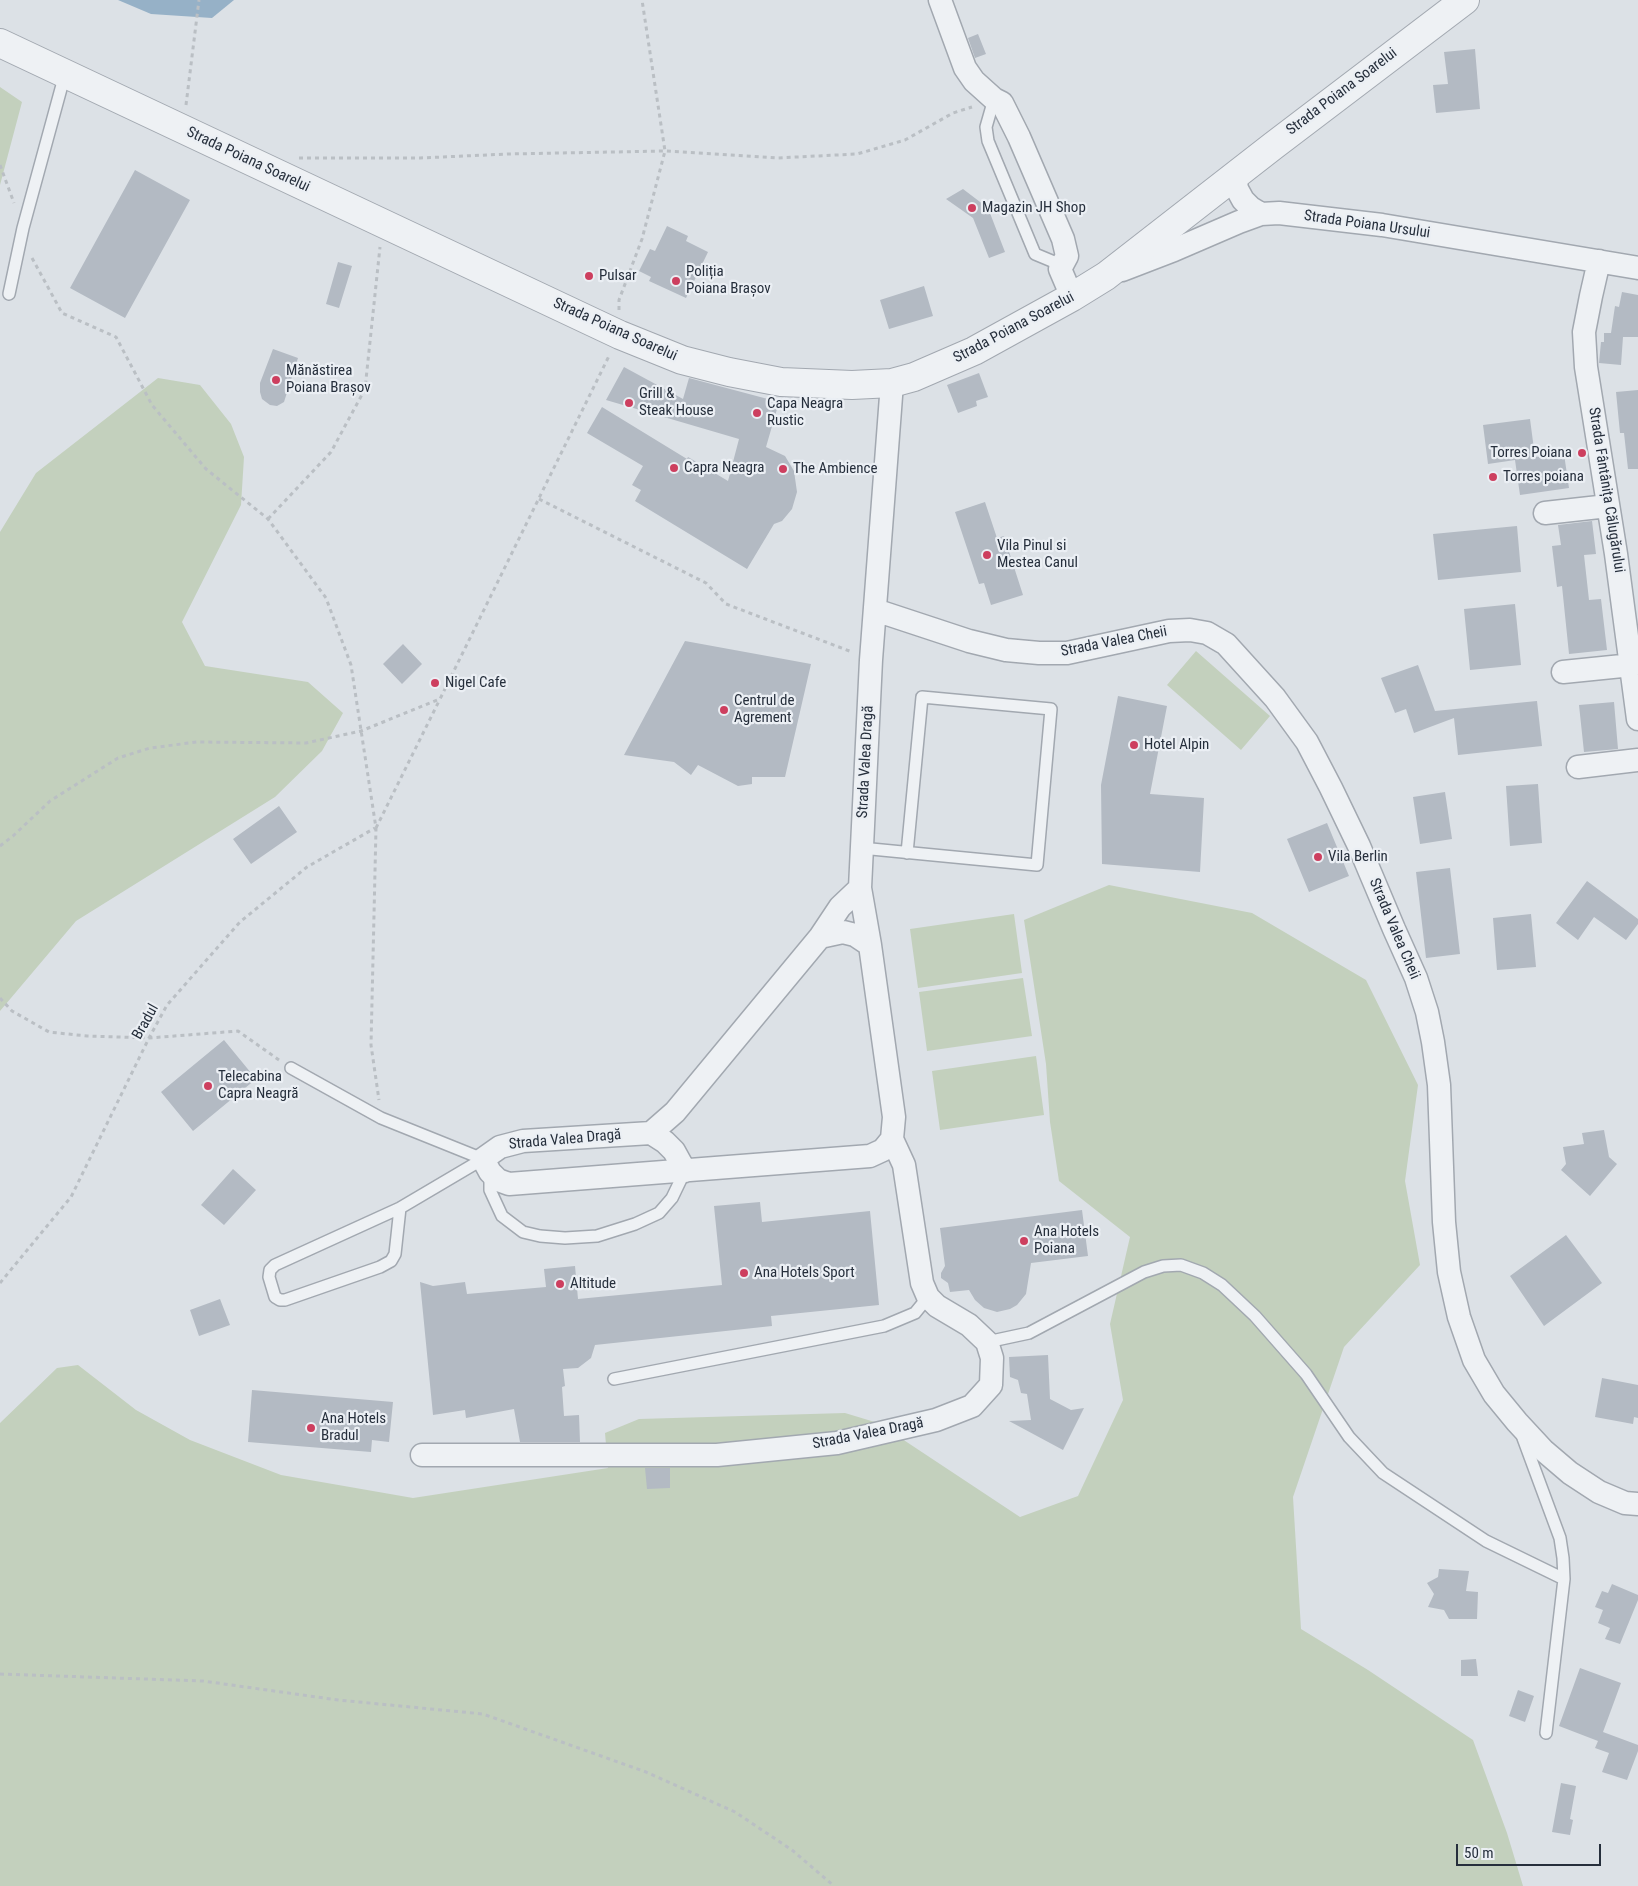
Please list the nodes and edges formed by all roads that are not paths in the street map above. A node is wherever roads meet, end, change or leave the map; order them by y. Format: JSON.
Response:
{"nodes":[{"id":1,"x":940,"y":0,"type":"edge"},
{"id":2,"x":1465,"y":0,"type":"edge"},
{"id":3,"x":0,"y":43,"type":"edge"},
{"id":4,"x":65,"y":74,"type":"junction"},
{"id":5,"x":993,"y":103,"type":"junction"},
{"id":6,"x":1235,"y":176,"type":"junction"},
{"id":7,"x":1261,"y":214,"type":"junction"},
{"id":8,"x":1600,"y":262,"type":"junction"},
{"id":9,"x":1059,"y":266,"type":"junction"},
{"id":10,"x":1638,"y":268,"type":"edge"},
{"id":11,"x":1106,"y":276,"type":"junction"},
{"id":12,"x":9,"y":294,"type":"dead end"},
{"id":13,"x":1072,"y":297,"type":"junction"},
{"id":14,"x":892,"y":383,"type":"junction"},
{"id":15,"x":1608,"y":506,"type":"junction"},
{"id":16,"x":1546,"y":513,"type":"dead end"},
{"id":17,"x":875,"y":610,"type":"junction"},
{"id":18,"x":1632,"y":665,"type":"junction"},
{"id":19,"x":1563,"y":672,"type":"dead end"},
{"id":20,"x":1638,"y":720,"type":"edge"},
{"id":21,"x":1638,"y":760,"type":"edge"},
{"id":22,"x":1578,"y":767,"type":"dead end"},
{"id":23,"x":861,"y":848,"type":"junction"},
{"id":24,"x":907,"y":853,"type":"junction"},
{"id":25,"x":860,"y":888,"type":"junction"},
{"id":26,"x":820,"y":938,"type":"junction"},
{"id":27,"x":870,"y":945,"type":"junction"},
{"id":28,"x":291,"y":1068,"type":"road end"},
{"id":29,"x":651,"y":1133,"type":"junction"},
{"id":30,"x":892,"y":1139,"type":"junction"},
{"id":31,"x":487,"y":1166,"type":"junction"},
{"id":32,"x":685,"y":1171,"type":"junction"},
{"id":33,"x":400,"y":1208,"type":"junction"},
{"id":34,"x":928,"y":1297,"type":"junction"},
{"id":35,"x":987,"y":1342,"type":"junction"},
{"id":36,"x":614,"y":1379,"type":"dead end"},
{"id":37,"x":1517,"y":1422,"type":"junction"},
{"id":38,"x":422,"y":1455,"type":"dead end"},
{"id":39,"x":1638,"y":1504,"type":"edge"},
{"id":40,"x":1564,"y":1579,"type":"junction"},
{"id":41,"x":1546,"y":1733,"type":"dead end"}],
"edges":[{"from":1,"to":5,"type":"street"},
{"from":2,"to":6,"type":"street","name":"Strada Poiana Soarelui"},
{"from":3,"to":4,"type":"street","name":"Strada Poiana Soarelui"},
{"from":4,"to":12,"type":"lane"},
{"from":4,"to":14,"type":"street","name":"Strada Poiana Soarelui"},
{"from":5,"to":9,"type":"lane"},
{"from":5,"to":9,"type":"street"},
{"from":6,"to":7,"type":"street"},
{"from":6,"to":11,"type":"street","name":"Strada Poiana Soarelui"},
{"from":7,"to":8,"type":"street","name":"Strada Poiana Ursului"},
{"from":7,"to":11,"type":"street","name":"Strada Poiana Ursului"},
{"from":8,"to":10,"type":"street","name":"Strada Poiana Ursului"},
{"from":8,"to":15,"type":"street","name":"Strada Fântânița Călugărului"},
{"from":9,"to":13,"type":"street"},
{"from":11,"to":13,"type":"street","name":"Strada Poiana Soarelui"},
{"from":13,"to":14,"type":"street","name":"Strada Poiana Soarelui"},
{"from":14,"to":17,"type":"street","name":"Strada Valea Dragă"},
{"from":15,"to":16,"type":"street"},
{"from":15,"to":18,"type":"street","name":"Strada Fântânița Călugărului"},
{"from":17,"to":23,"type":"street","name":"Strada Valea Dragă"},
{"from":17,"to":37,"type":"street","name":"Strada Valea Cheii"},
{"from":18,"to":19,"type":"street"},
{"from":18,"to":20,"type":"street","name":"Strada Fântânița Călugărului"},
{"from":21,"to":22,"type":"street"},
{"from":23,"to":24,"type":"lane"},
{"from":23,"to":25,"type":"street","name":"Strada Valea Dragă"},
{"from":24,"to":24,"type":"lane"},
{"from":25,"to":26,"type":"street"},
{"from":25,"to":27,"type":"street","name":"Strada Valea Dragă"},
{"from":26,"to":27,"type":"street"},
{"from":26,"to":29,"type":"street"},
{"from":27,"to":30,"type":"street","name":"Strada Valea Dragă"},
{"from":28,"to":31,"type":"lane"},
{"from":29,"to":31,"type":"street","name":"Strada Valea Dragă"},
{"from":29,"to":32,"type":"street"},
{"from":30,"to":32,"type":"street"},
{"from":30,"to":34,"type":"street","name":"Strada Valea Dragă"},
{"from":31,"to":32,"type":"street"},
{"from":31,"to":32,"type":"lane"},
{"from":31,"to":33,"type":"lane","name":"Strada Valea Dragă"},
{"from":33,"to":33,"type":"lane","name":"Strada Valea Dragă"},
{"from":34,"to":35,"type":"street"},
{"from":34,"to":36,"type":"lane"},
{"from":35,"to":38,"type":"street","name":"Strada Valea Dragă"},
{"from":35,"to":40,"type":"lane"},
{"from":37,"to":39,"type":"street","name":"Strada Valea Cheii"},
{"from":37,"to":40,"type":"lane"},
{"from":40,"to":41,"type":"lane"}]}
